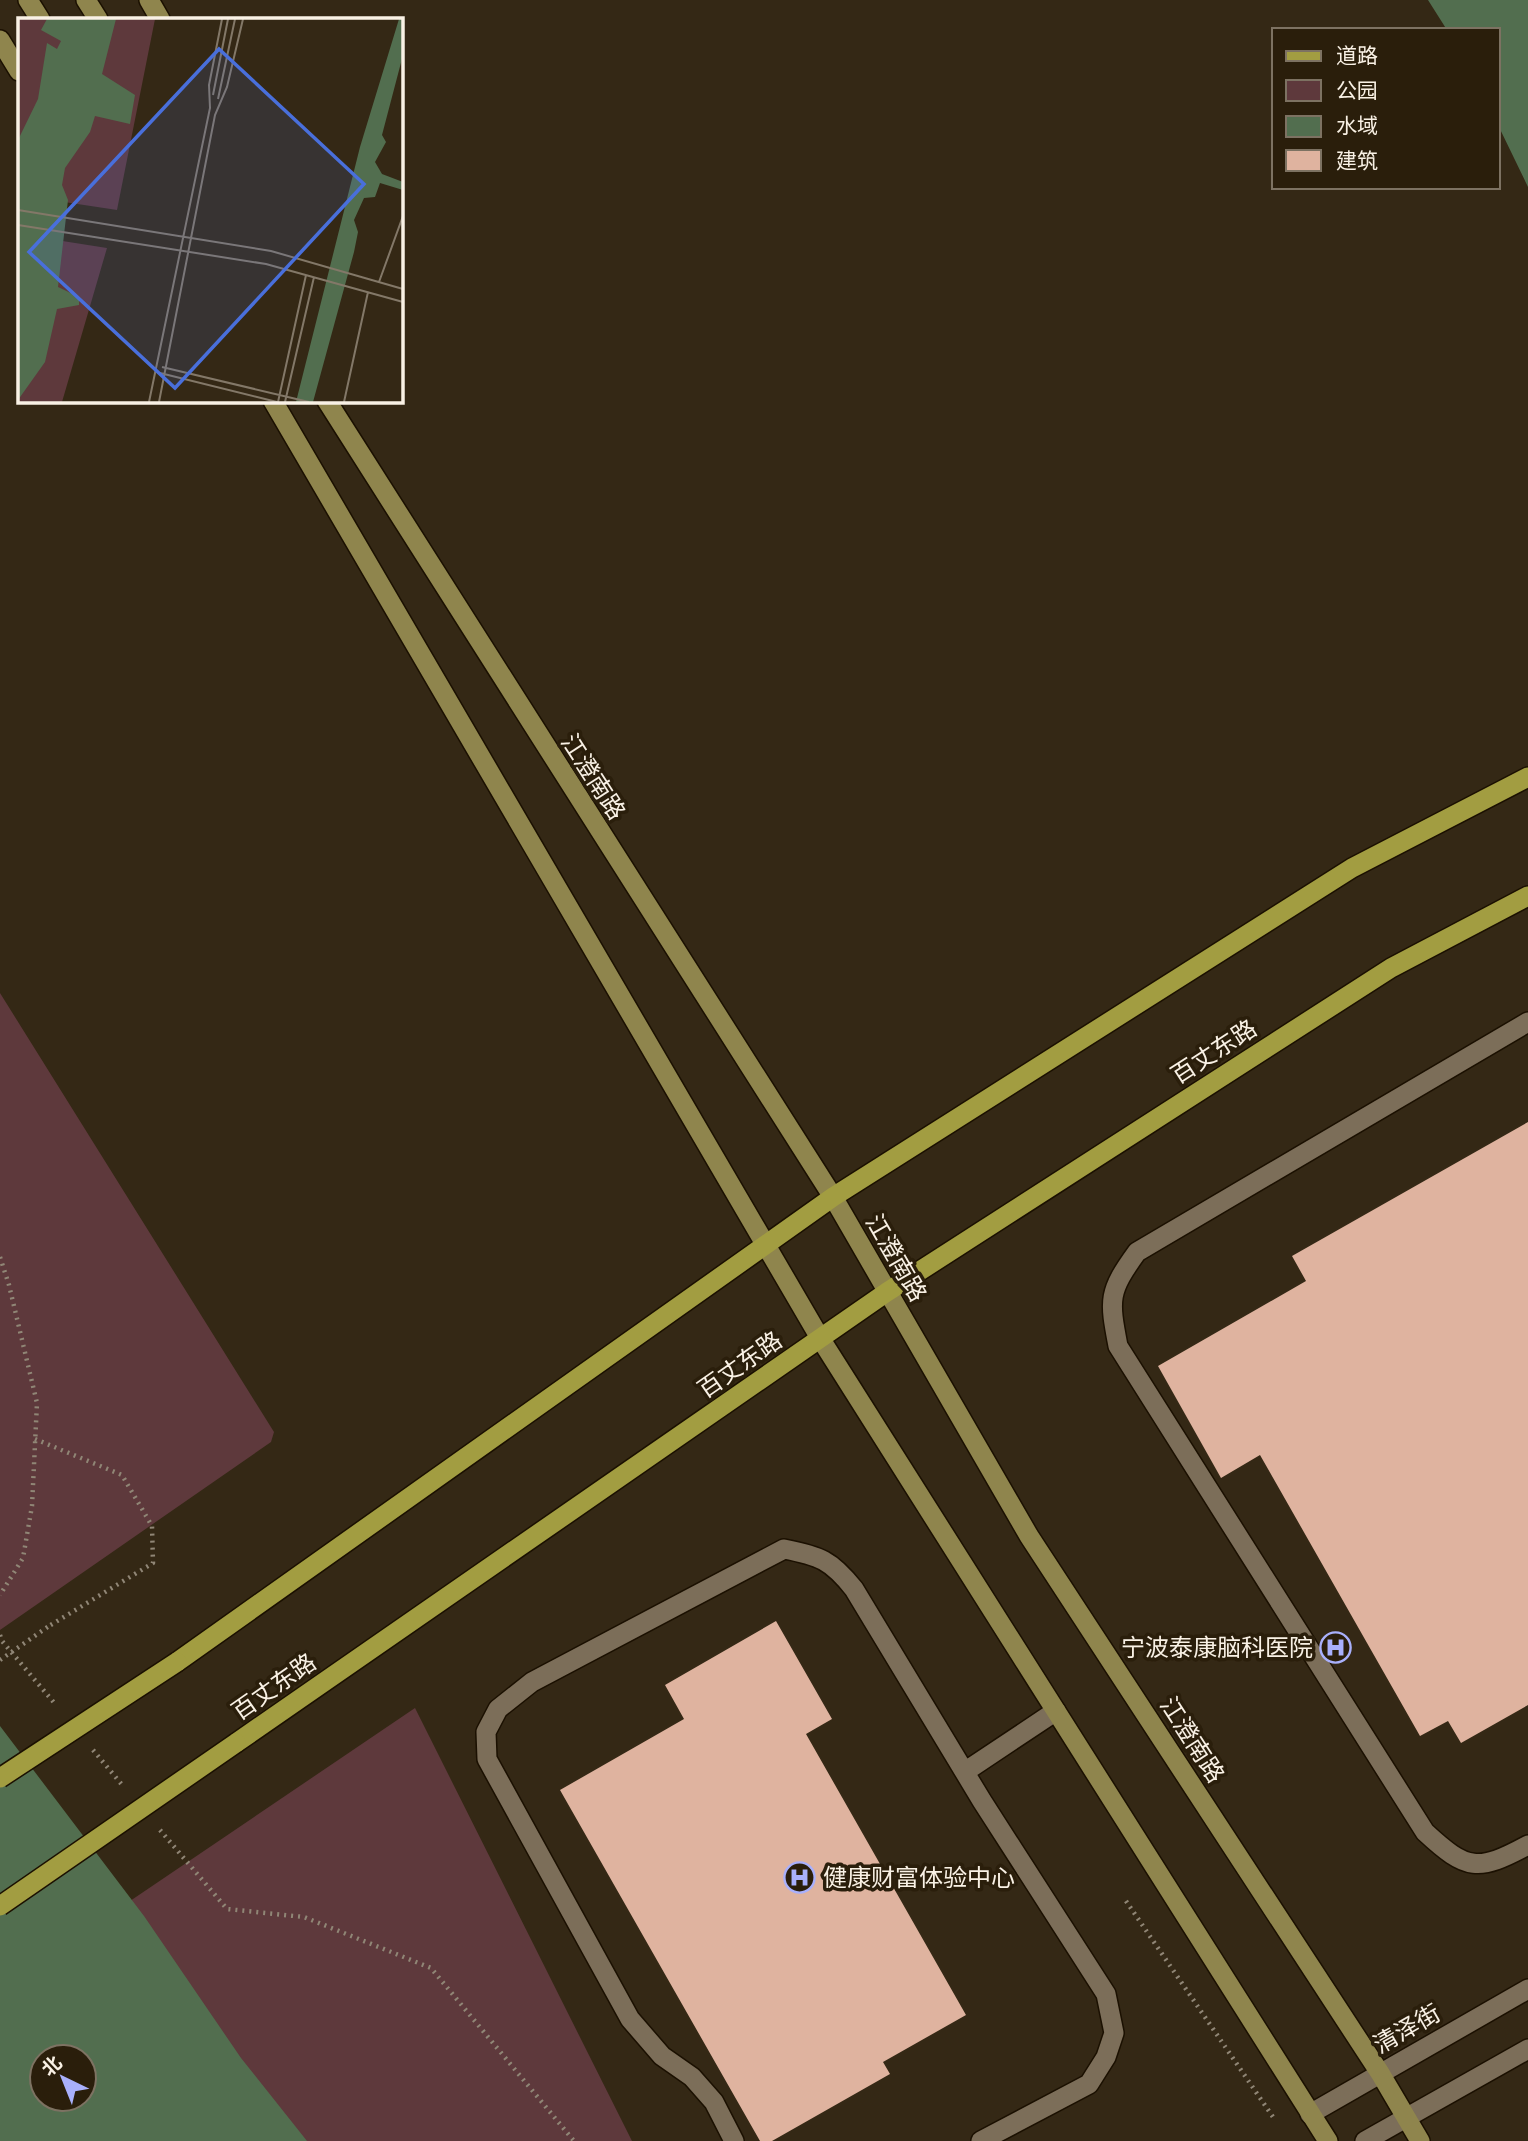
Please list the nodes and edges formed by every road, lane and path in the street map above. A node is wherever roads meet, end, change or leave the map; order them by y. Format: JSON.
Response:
{"nodes":[{"id":1,"x":28,"y":0,"type":"edge"},
{"id":2,"x":86,"y":0,"type":"edge"},
{"id":3,"x":149,"y":0,"type":"edge"},
{"id":4,"x":39,"y":18,"type":"edge"},
{"id":5,"x":97,"y":18,"type":"edge"},
{"id":6,"x":159,"y":18,"type":"edge"},
{"id":7,"x":0,"y":40,"type":"edge"},
{"id":8,"x":18,"y":69,"type":"edge"},
{"id":9,"x":273,"y":402,"type":"edge"},
{"id":10,"x":328,"y":402,"type":"edge"},
{"id":11,"x":1528,"y":777,"type":"edge"},
{"id":12,"x":1528,"y":896,"type":"edge"},
{"id":13,"x":1528,"y":1022,"type":"edge"},
{"id":14,"x":833,"y":1197,"type":"junction"},
{"id":15,"x":765,"y":1244,"type":"junction"},
{"id":16,"x":0,"y":1257,"type":"edge"},
{"id":17,"x":887,"y":1292,"type":"junction"},
{"id":18,"x":820,"y":1338,"type":"junction"},
{"id":19,"x":36,"y":1439,"type":"junction"},
{"id":20,"x":0,"y":1595,"type":"edge"},
{"id":21,"x":0,"y":1635,"type":"edge"},
{"id":22,"x":0,"y":1660,"type":"edge"},
{"id":23,"x":1056,"y":1711,"type":"junction"},
{"id":24,"x":62,"y":1713,"type":"dead end"},
{"id":25,"x":88,"y":1744,"type":"dead end"},
{"id":26,"x":966,"y":1771,"type":"junction"},
{"id":27,"x":0,"y":1778,"type":"edge"},
{"id":28,"x":132,"y":1796,"type":"dead end"},
{"id":29,"x":158,"y":1827,"type":"dead end"},
{"id":30,"x":1528,"y":1845,"type":"edge"},
{"id":31,"x":1126,"y":1901,"type":"dead end"},
{"id":32,"x":0,"y":1906,"type":"edge"},
{"id":33,"x":1528,"y":1989,"type":"edge"},
{"id":34,"x":1528,"y":2049,"type":"edge"},
{"id":35,"x":1380,"y":2073,"type":"junction"},
{"id":36,"x":1310,"y":2114,"type":"junction"},
{"id":37,"x":1406,"y":2117,"type":"junction"},
{"id":38,"x":1282,"y":2130,"type":"dead end"},
{"id":39,"x":575,"y":2141,"type":"edge"},
{"id":40,"x":734,"y":2141,"type":"edge"},
{"id":41,"x":981,"y":2141,"type":"edge"},
{"id":42,"x":1328,"y":2141,"type":"edge"},
{"id":43,"x":1365,"y":2141,"type":"edge"},
{"id":44,"x":1420,"y":2141,"type":"edge"}],
"edges":[{"from":1,"to":4,"type":"main road"},
{"from":2,"to":5,"type":"main road"},
{"from":3,"to":6,"type":"main road"},
{"from":7,"to":8,"type":"main road"},
{"from":9,"to":15,"type":"main road"},
{"from":10,"to":14,"type":"main road","name":"江澄南路"},
{"from":11,"to":14,"type":"main road"},
{"from":12,"to":17,"type":"main road","name":"百丈东路"},
{"from":13,"to":30,"type":"street"},
{"from":14,"to":15,"type":"main road"},
{"from":14,"to":17,"type":"main road","name":"江澄南路"},
{"from":15,"to":18,"type":"main road"},
{"from":15,"to":27,"type":"main road","bridge":true},
{"from":16,"to":19,"type":"path"},
{"from":17,"to":18,"type":"main road","name":"百丈东路"},
{"from":17,"to":35,"type":"main road","name":"江澄南路"},
{"from":18,"to":23,"type":"main road"},
{"from":18,"to":32,"type":"main road","name":"百丈东路","bridge":true},
{"from":19,"to":20,"type":"path"},
{"from":19,"to":22,"type":"path","bridge":true},
{"from":21,"to":24,"type":"path"},
{"from":23,"to":26,"type":"street"},
{"from":23,"to":36,"type":"main road"},
{"from":25,"to":28,"type":"path"},
{"from":26,"to":40,"type":"street"},
{"from":26,"to":41,"type":"street"},
{"from":29,"to":39,"type":"path"},
{"from":31,"to":38,"type":"path"},
{"from":33,"to":35,"type":"street","name":"清泽街"},
{"from":34,"to":37,"type":"street"},
{"from":35,"to":36,"type":"street","name":"清泽街"},
{"from":35,"to":37,"type":"main road","name":"江澄南路"},
{"from":36,"to":42,"type":"main road"},
{"from":37,"to":43,"type":"street"},
{"from":37,"to":44,"type":"main road","name":"江澄南路"}]}
